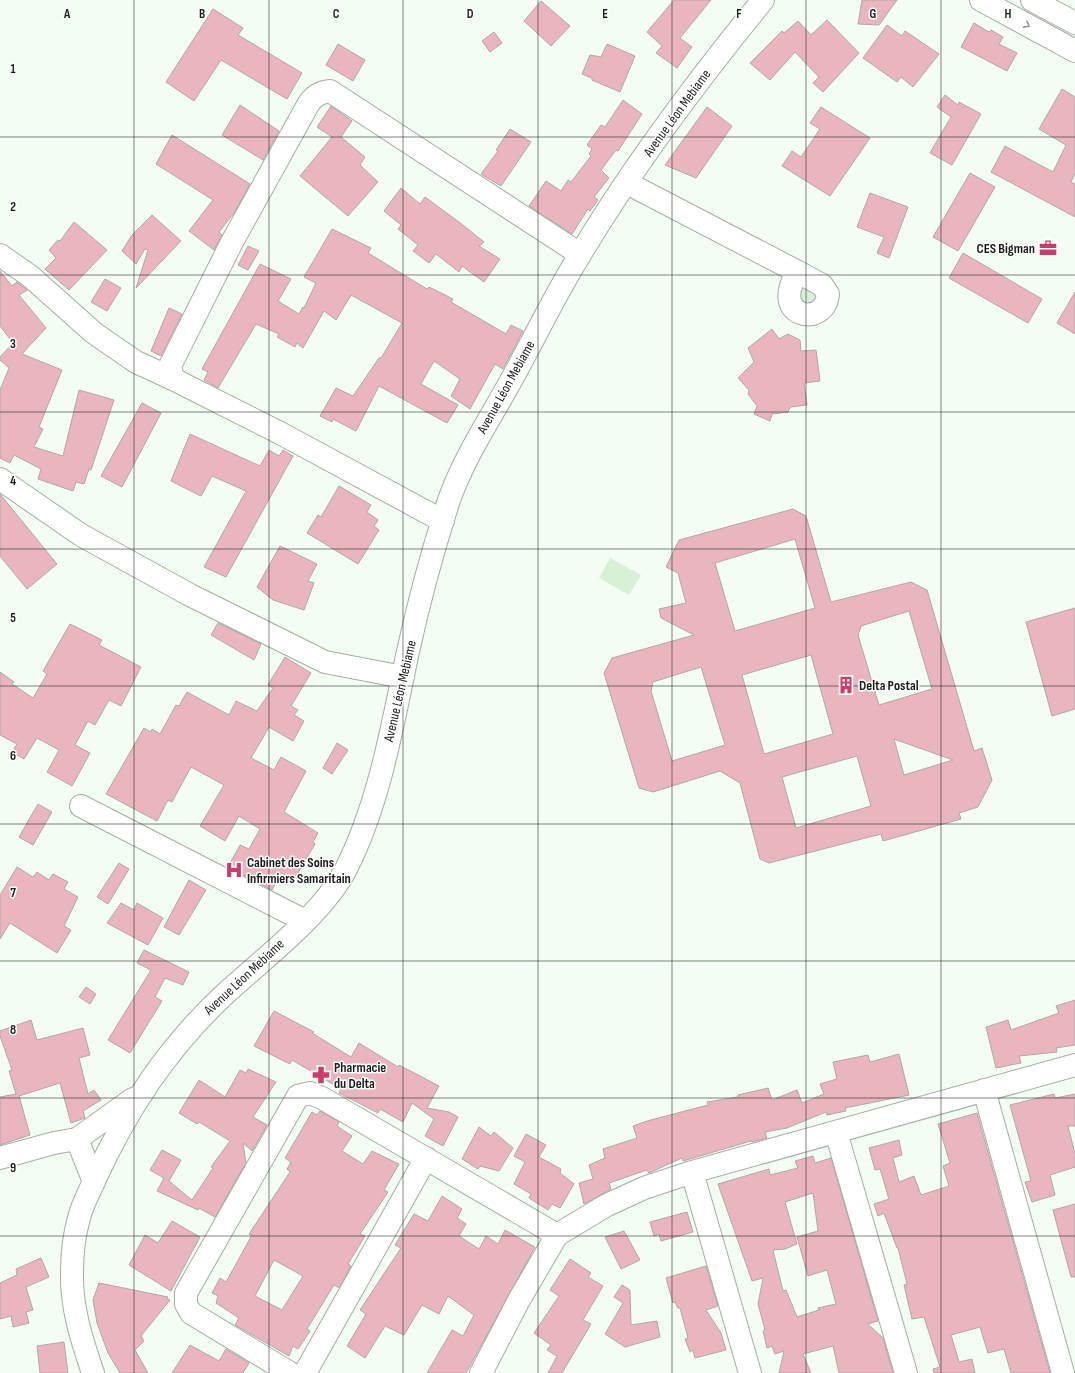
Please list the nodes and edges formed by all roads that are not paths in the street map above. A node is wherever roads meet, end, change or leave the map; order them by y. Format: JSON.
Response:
{"nodes":[{"id":1,"x":763,"y":0,"type":"edge"},
{"id":2,"x":981,"y":0,"type":"edge"},
{"id":3,"x":1032,"y":0,"type":"edge"},
{"id":4,"x":1075,"y":24,"type":"edge"},
{"id":5,"x":1075,"y":51,"type":"edge"},
{"id":6,"x":627,"y":183,"type":"junction"},
{"id":7,"x":580,"y":254,"type":"junction"},
{"id":8,"x":0,"y":255,"type":"edge"},
{"id":9,"x":798,"y":272,"type":"dead end"},
{"id":10,"x":173,"y":379,"type":"junction"},
{"id":11,"x":0,"y":479,"type":"edge"},
{"id":12,"x":443,"y":521,"type":"junction"},
{"id":13,"x":403,"y":677,"type":"junction"},
{"id":14,"x":81,"y":806,"type":"dead end"},
{"id":15,"x":305,"y":921,"type":"junction"},
{"id":16,"x":1075,"y":1065,"type":"edge"},
{"id":17,"x":984,"y":1090,"type":"junction"},
{"id":18,"x":139,"y":1095,"type":"junction"},
{"id":19,"x":836,"y":1132,"type":"junction"},
{"id":20,"x":77,"y":1139,"type":"junction"},
{"id":21,"x":0,"y":1158,"type":"edge"},
{"id":22,"x":426,"y":1158,"type":"junction"},
{"id":23,"x":692,"y":1172,"type":"junction"},
{"id":24,"x":94,"y":1182,"type":"junction"},
{"id":25,"x":557,"y":1235,"type":"junction"},
{"id":26,"x":93,"y":1373,"type":"edge"},
{"id":27,"x":290,"y":1373,"type":"edge"},
{"id":28,"x":304,"y":1373,"type":"edge"},
{"id":29,"x":481,"y":1373,"type":"edge"},
{"id":30,"x":750,"y":1373,"type":"edge"},
{"id":31,"x":906,"y":1373,"type":"edge"},
{"id":32,"x":1064,"y":1373,"type":"edge"}],
"edges":[{"from":1,"to":6,"type":"street","name":"Avenue Léon Mebiame"},
{"from":2,"to":5,"type":"street","one_way":true},
{"from":3,"to":4,"type":"street"},
{"from":6,"to":7,"type":"street","name":"Avenue Léon Mebiame"},
{"from":6,"to":9,"type":"street"},
{"from":7,"to":10,"type":"street"},
{"from":7,"to":12,"type":"street","name":"Avenue Léon Mebiame"},
{"from":8,"to":10,"type":"street"},
{"from":10,"to":12,"type":"street"},
{"from":11,"to":13,"type":"street"},
{"from":12,"to":13,"type":"street","name":"Avenue Léon Mebiame"},
{"from":13,"to":15,"type":"street","name":"Avenue Léon Mebiame"},
{"from":14,"to":15,"type":"street"},
{"from":15,"to":18,"type":"street","name":"Avenue Léon Mebiame"},
{"from":16,"to":17,"type":"street"},
{"from":17,"to":19,"type":"street"},
{"from":17,"to":32,"type":"street"},
{"from":18,"to":20,"type":"street"},
{"from":18,"to":24,"type":"street","name":"Avenue Léon Mebiame"},
{"from":19,"to":23,"type":"street"},
{"from":19,"to":31,"type":"street"},
{"from":20,"to":21,"type":"street"},
{"from":20,"to":24,"type":"street"},
{"from":22,"to":25,"type":"street"},
{"from":22,"to":27,"type":"street"},
{"from":22,"to":28,"type":"street"},
{"from":23,"to":25,"type":"street"},
{"from":23,"to":30,"type":"street"},
{"from":24,"to":26,"type":"street","name":"Avenue Léon Mebiame"},
{"from":25,"to":29,"type":"street"}]}
